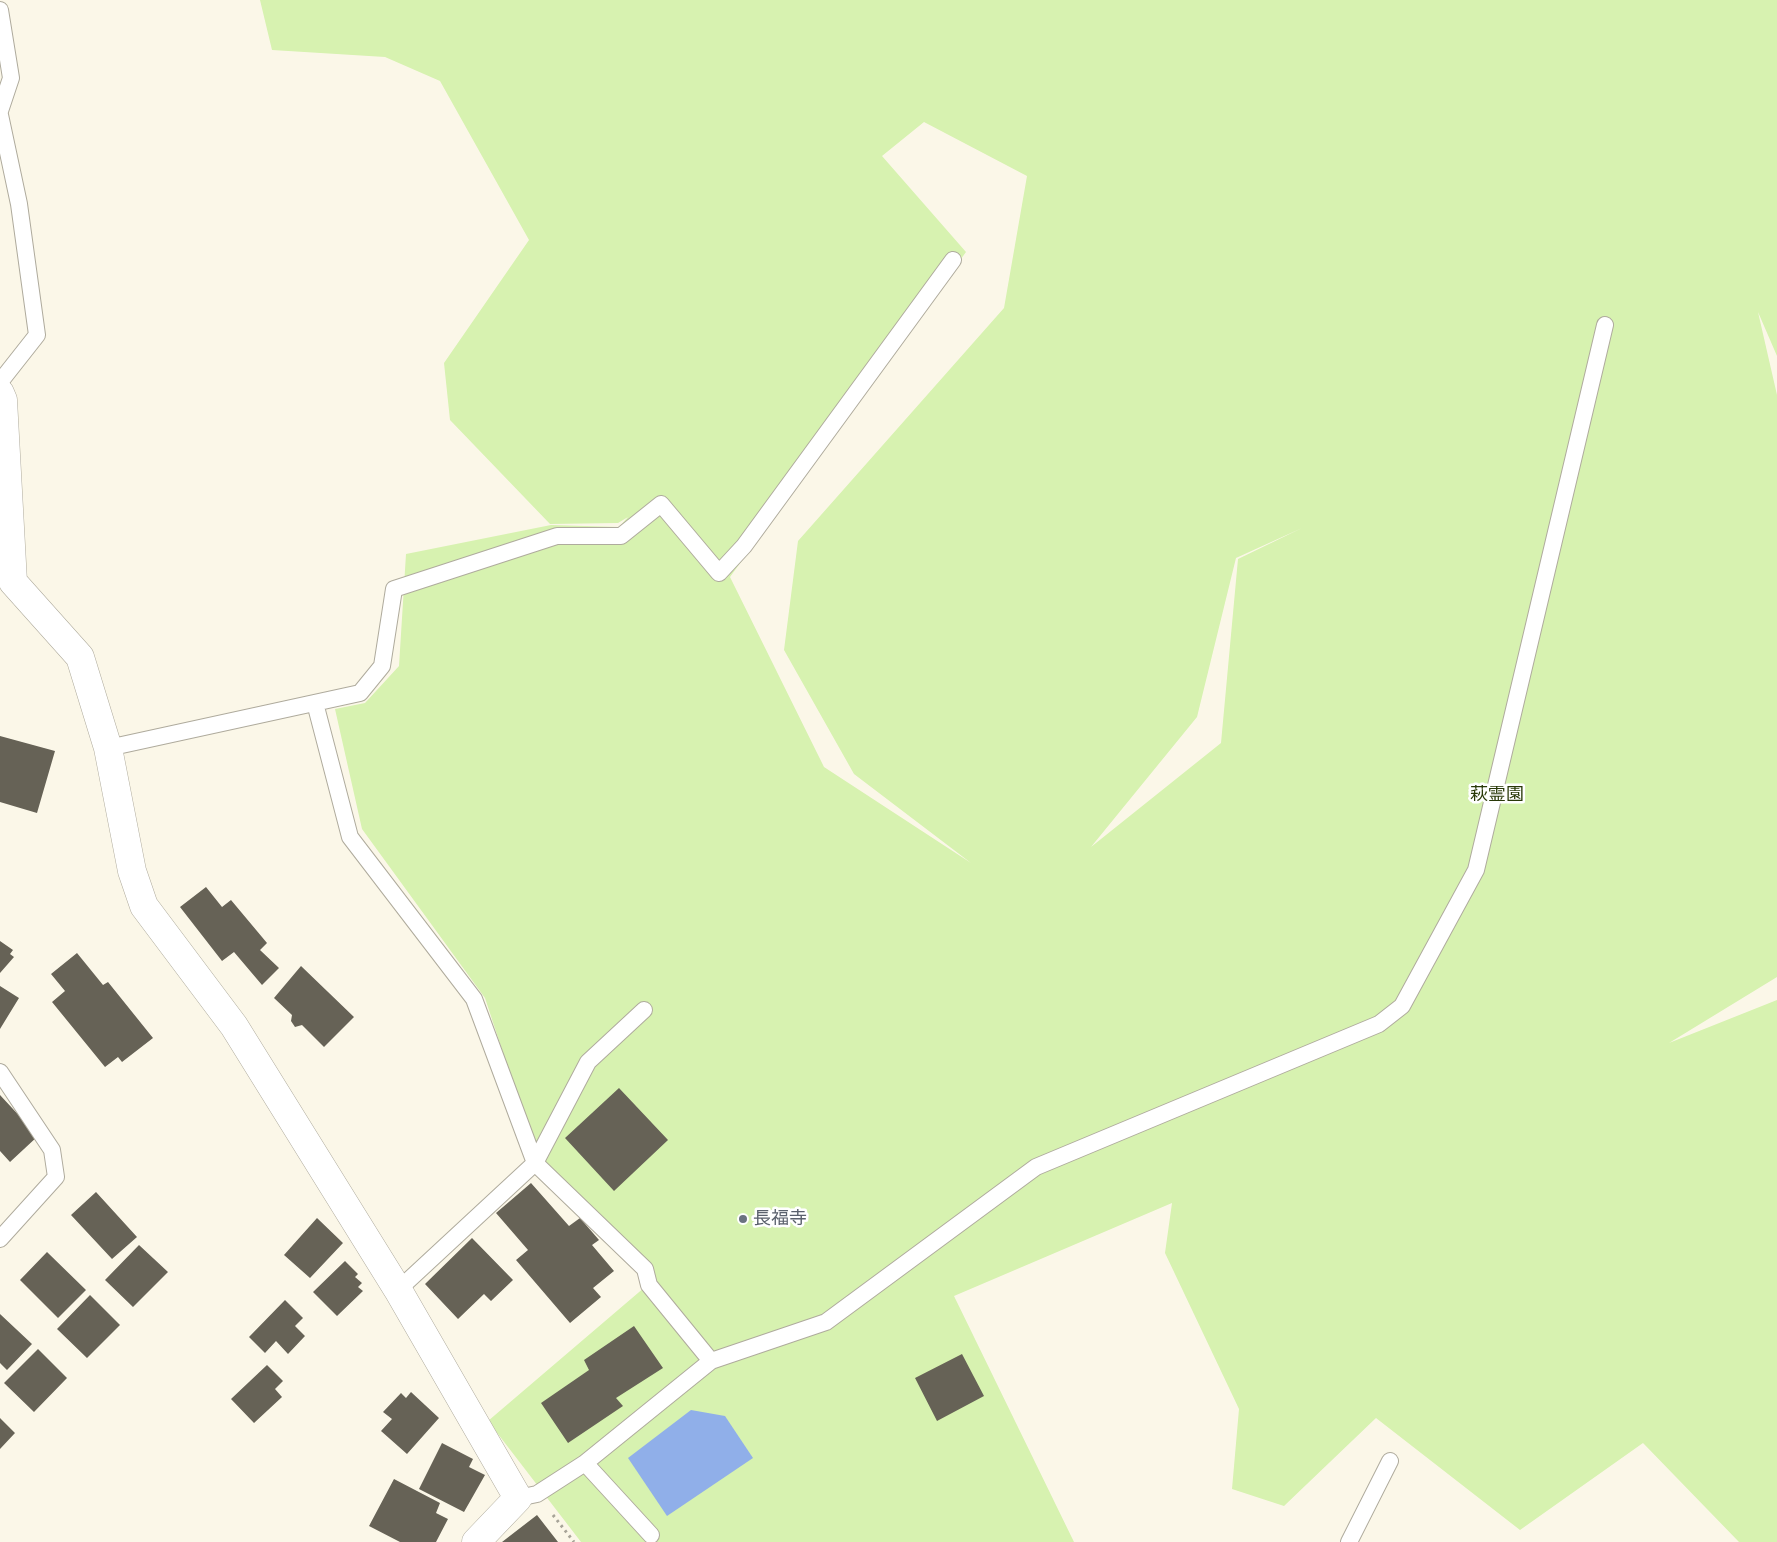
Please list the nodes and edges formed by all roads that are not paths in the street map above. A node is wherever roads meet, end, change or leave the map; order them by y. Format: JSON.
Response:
{"nodes":[{"id":1,"x":0,"y":10,"type":"edge"},
{"id":2,"x":0,"y":111,"type":"edge"},
{"id":3,"x":0,"y":115,"type":"edge"},
{"id":4,"x":953,"y":260,"type":"dead end"},
{"id":5,"x":1605,"y":326,"type":"dead end"},
{"id":6,"x":0,"y":382,"type":"edge"},
{"id":7,"x":0,"y":393,"type":"edge"},
{"id":8,"x":6,"y":583,"type":"edge"},
{"id":9,"x":316,"y":703,"type":"junction"},
{"id":10,"x":108,"y":748,"type":"junction"},
{"id":11,"x":644,"y":1010,"type":"dead end"},
{"id":12,"x":0,"y":1072,"type":"edge"},
{"id":13,"x":535,"y":1163,"type":"junction"},
{"id":14,"x":0,"y":1239,"type":"edge"},
{"id":15,"x":398,"y":1290,"type":"junction"},
{"id":16,"x":711,"y":1361,"type":"junction"},
{"id":17,"x":1390,"y":1461,"type":"dead end"},
{"id":18,"x":585,"y":1463,"type":"junction"},
{"id":19,"x":518,"y":1498,"type":"junction"},
{"id":20,"x":650,"y":1535,"type":"dead end"},
{"id":21,"x":476,"y":1542,"type":"edge"},
{"id":22,"x":1349,"y":1542,"type":"edge"}],
"edges":[{"from":1,"to":2,"type":"lane"},
{"from":3,"to":6,"type":"lane"},
{"from":4,"to":9,"type":"lane"},
{"from":5,"to":16,"type":"lane"},
{"from":7,"to":8,"type":"street"},
{"from":8,"to":10,"type":"street"},
{"from":9,"to":10,"type":"lane"},
{"from":9,"to":13,"type":"lane"},
{"from":10,"to":15,"type":"street"},
{"from":11,"to":13,"type":"lane"},
{"from":12,"to":14,"type":"lane"},
{"from":13,"to":15,"type":"lane"},
{"from":13,"to":16,"type":"lane"},
{"from":15,"to":19,"type":"street"},
{"from":16,"to":18,"type":"lane"},
{"from":17,"to":22,"type":"lane"},
{"from":18,"to":19,"type":"lane"},
{"from":18,"to":20,"type":"lane"},
{"from":19,"to":21,"type":"street"}]}
